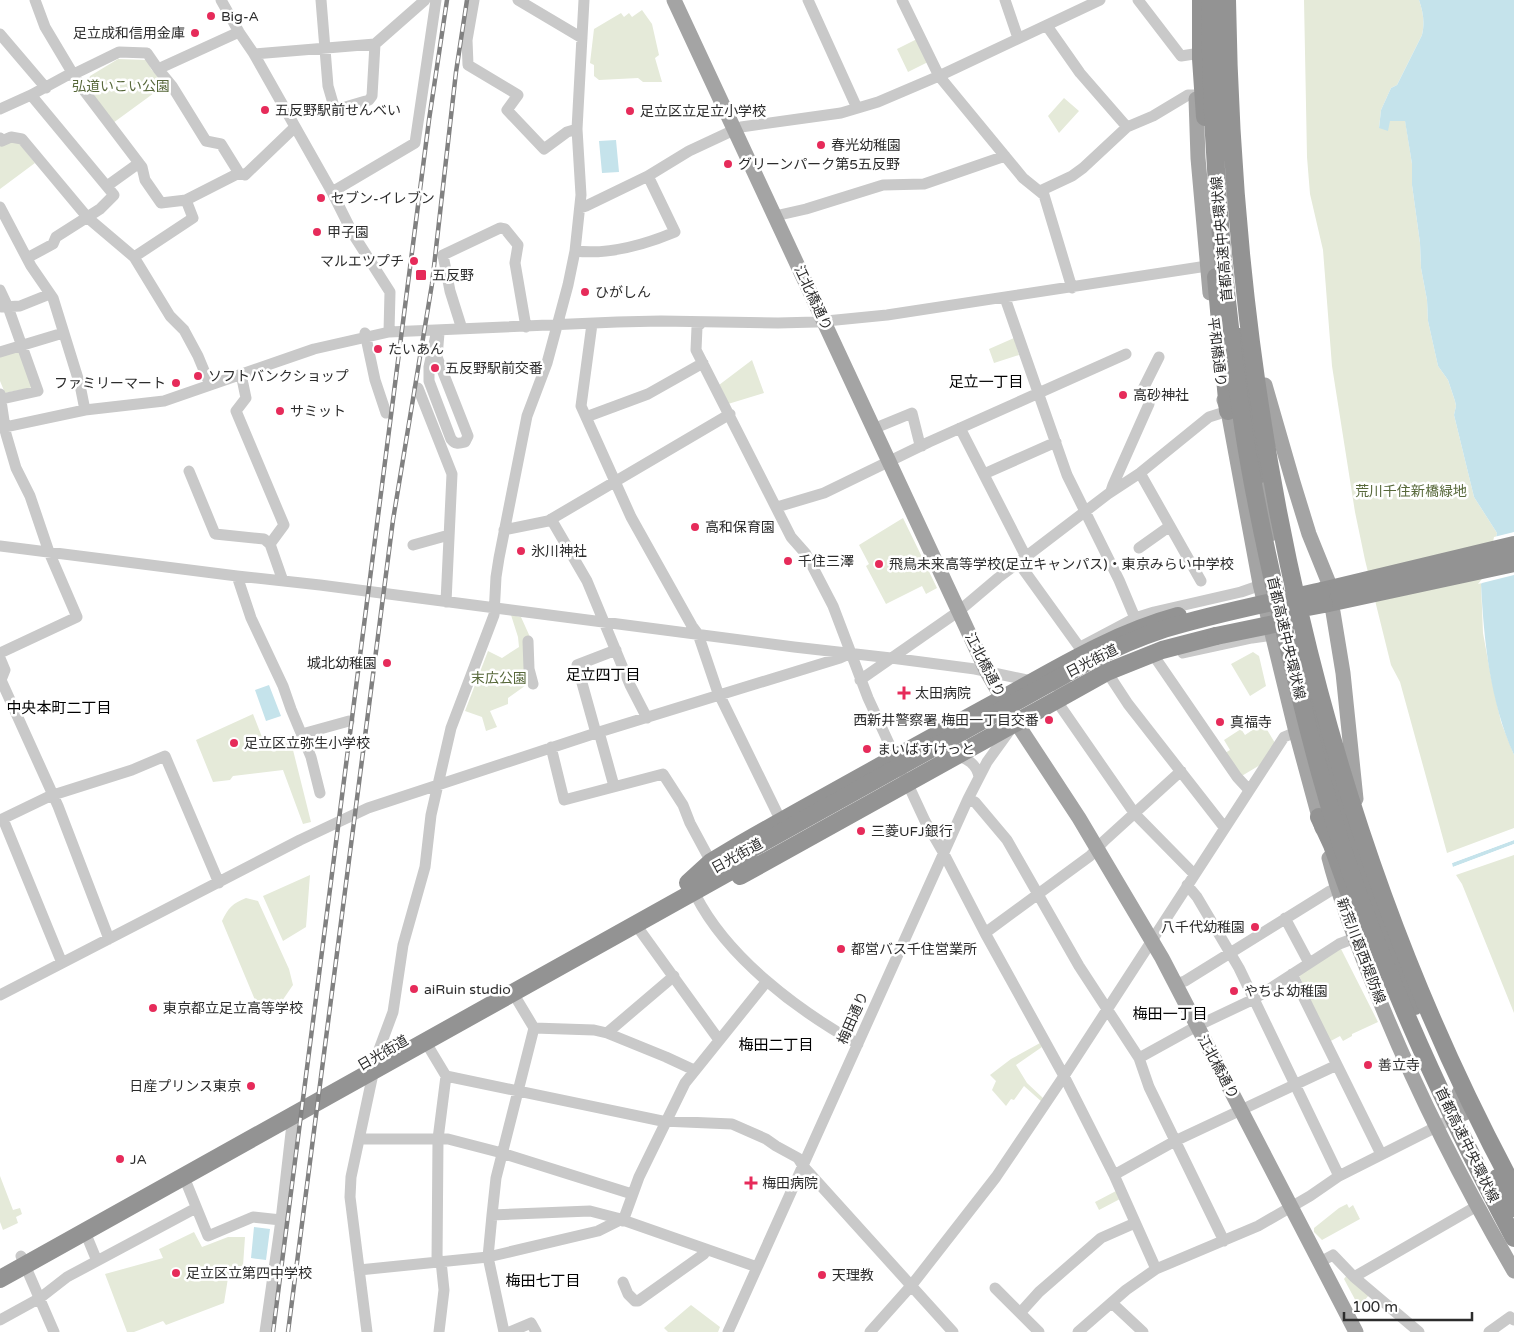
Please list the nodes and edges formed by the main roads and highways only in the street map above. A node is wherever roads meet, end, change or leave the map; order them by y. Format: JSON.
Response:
{"nodes":[{"id":1,"x":674,"y":0,"type":"edge"},
{"id":2,"x":1194,"y":0,"type":"edge"},
{"id":3,"x":1201,"y":0,"type":"edge"},
{"id":4,"x":1210,"y":0,"type":"edge"},
{"id":5,"x":1218,"y":0,"type":"edge"},
{"id":6,"x":1227,"y":0,"type":"edge"},
{"id":7,"x":1229,"y":249,"type":"junction"},
{"id":8,"x":1248,"y":296,"type":"junction"},
{"id":9,"x":1228,"y":411,"type":"junction"},
{"id":10,"x":1260,"y":474,"type":"junction"},
{"id":11,"x":1514,"y":545,"type":"edge"},
{"id":12,"x":1514,"y":563,"type":"edge"},
{"id":13,"x":1331,"y":596,"type":"junction"},
{"id":14,"x":1285,"y":605,"type":"joint"},
{"id":15,"x":1266,"y":610,"type":"joint"},
{"id":16,"x":1293,"y":639,"type":"junction"},
{"id":17,"x":1002,"y":699,"type":"junction"},
{"id":18,"x":1016,"y":722,"type":"junction"},
{"id":19,"x":1319,"y":817,"type":"junction"},
{"id":20,"x":1360,"y":837,"type":"junction"},
{"id":21,"x":747,"y":857,"type":"junction"},
{"id":22,"x":1367,"y":886,"type":"junction"},
{"id":23,"x":692,"y":889,"type":"junction"},
{"id":24,"x":677,"y":902,"type":"junction"},
{"id":25,"x":376,"y":1063,"type":"junction"},
{"id":26,"x":1458,"y":1116,"type":"junction"},
{"id":27,"x":1514,"y":1188,"type":"edge"},
{"id":28,"x":1514,"y":1208,"type":"edge"},
{"id":29,"x":1514,"y":1224,"type":"edge"},
{"id":30,"x":1514,"y":1238,"type":"edge"},
{"id":31,"x":1514,"y":1252,"type":"edge"},
{"id":32,"x":23,"y":1260,"type":"junction"},
{"id":33,"x":0,"y":1268,"type":"edge"},
{"id":34,"x":1514,"y":1270,"type":"edge"},
{"id":35,"x":0,"y":1279,"type":"edge"},
{"id":36,"x":1356,"y":1332,"type":"edge"}],
"edges":[{"from":1,"to":17,"type":"main road","name":"江北橋通り"},
{"from":2,"to":9,"type":"main road","name":"平和橋通り"},
{"from":3,"to":9,"type":"highway"},
{"from":4,"to":30,"type":"highway","name":"首都高速中央環状線","bridge":true},
{"from":5,"to":7,"type":"highway"},
{"from":5,"to":8,"type":"main road"},
{"from":5,"to":10,"type":"main road","name":"平和橋通り"},
{"from":6,"to":27,"type":"highway","name":"首都高速中央環状線","bridge":true},
{"from":7,"to":8,"type":"highway"},
{"from":7,"to":10,"type":"highway"},
{"from":8,"to":13,"type":"main road"},
{"from":9,"to":15,"type":"main road","name":"平和橋通り"},
{"from":10,"to":14,"type":"main road","name":"平和橋通り"},
{"from":11,"to":13,"type":"highway"},
{"from":12,"to":13,"type":"highway"},
{"from":13,"to":17,"type":"highway","bridge":true},
{"from":13,"to":18,"type":"highway","bridge":true},
{"from":13,"to":20,"type":"main road"},
{"from":13,"to":21,"type":"highway","name":"日光街道","bridge":true},
{"from":14,"to":16,"type":"main road","name":"新荒川葛西堤防線"},
{"from":15,"to":19,"type":"main road","name":"新荒川葛西堤防線"},
{"from":16,"to":22,"type":"highway"},
{"from":16,"to":26,"type":"main road","name":"新荒川葛西堤防線"},
{"from":17,"to":18,"type":"main road","name":"江北橋通り"},
{"from":17,"to":23,"type":"highway"},
{"from":18,"to":23,"type":"highway"},
{"from":18,"to":36,"type":"main road","name":"江北橋通り"},
{"from":19,"to":31,"type":"highway"},
{"from":19,"to":34,"type":"main road","name":"新荒川葛西堤防線"},
{"from":20,"to":22,"type":"highway"},
{"from":20,"to":26,"type":"main road"},
{"from":21,"to":23,"type":"highway","name":"日光街道"},
{"from":21,"to":24,"type":"highway","name":"日光街道"},
{"from":22,"to":28,"type":"highway","bridge":true},
{"from":23,"to":24,"type":"highway"},
{"from":23,"to":25,"type":"highway","name":"日光街道"},
{"from":24,"to":25,"type":"highway","name":"日光街道"},
{"from":25,"to":32,"type":"highway","name":"日光街道"},
{"from":25,"to":32,"type":"highway","name":"日光街道"},
{"from":26,"to":29,"type":"main road","name":"新荒川葛西堤防線"},
{"from":32,"to":33,"type":"highway","name":"日光街道"},
{"from":32,"to":35,"type":"highway","name":"日光街道"}]}
